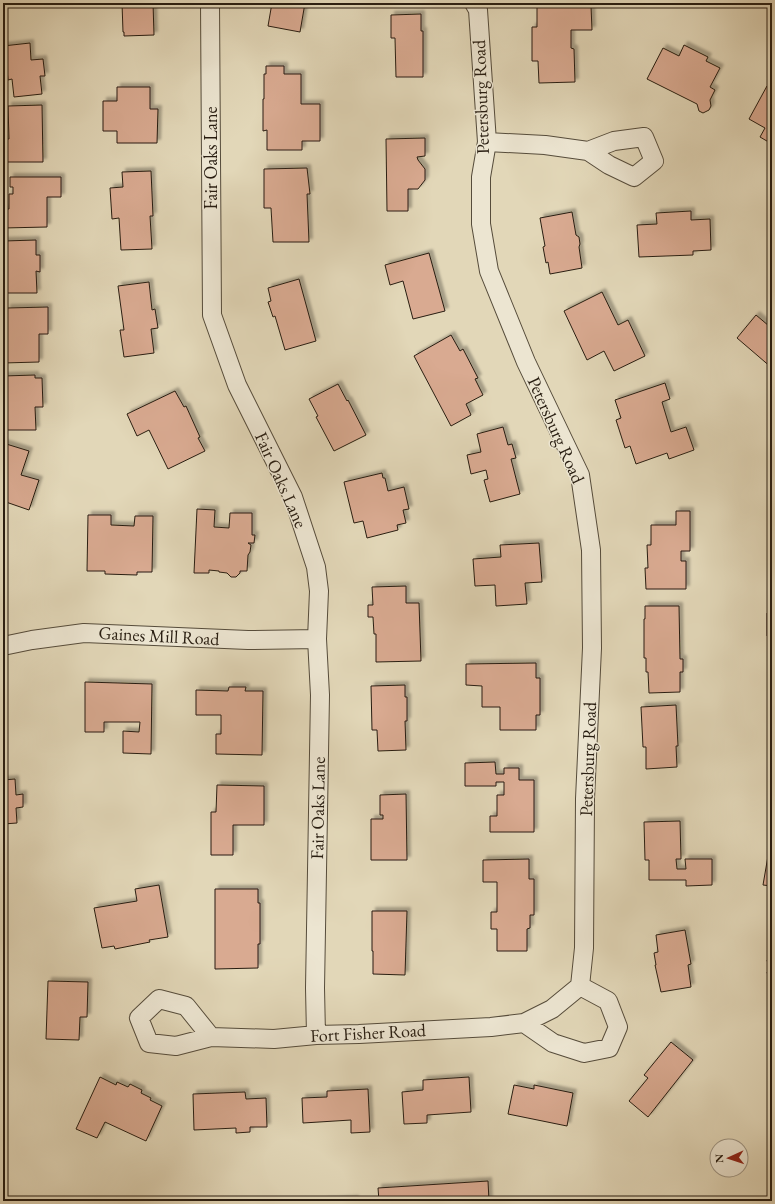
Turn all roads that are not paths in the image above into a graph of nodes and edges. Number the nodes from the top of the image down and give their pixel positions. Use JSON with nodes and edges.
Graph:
{"nodes":[{"id":1,"x":210,"y":3,"type":"edge"},
{"id":2,"x":474,"y":3,"type":"edge"},
{"id":3,"x":487,"y":142,"type":"junction"},
{"id":4,"x":588,"y":150,"type":"dead end"},
{"id":5,"x":317,"y":639,"type":"junction"},
{"id":6,"x":3,"y":646,"type":"edge"},
{"id":7,"x":580,"y":986,"type":"junction"},
{"id":8,"x":524,"y":1023,"type":"junction"},
{"id":9,"x":316,"y":1035,"type":"junction"},
{"id":10,"x":211,"y":1037,"type":"dead end"}],
"edges":[{"from":1,"to":5,"type":"street","name":"Fair Oaks Lane"},
{"from":2,"to":3,"type":"street","name":"Petersburg Road"},
{"from":3,"to":4,"type":"street"},
{"from":3,"to":7,"type":"street","name":"Petersburg Road"},
{"from":5,"to":6,"type":"street","name":"Gaines Mill Road"},
{"from":5,"to":9,"type":"street","name":"Fair Oaks Lane"},
{"from":7,"to":8,"type":"street","name":"Fort Fisher Road"},
{"from":7,"to":8,"type":"street"},
{"from":8,"to":9,"type":"street","name":"Fort Fisher Road"},
{"from":9,"to":10,"type":"street","name":"Fort Fisher Road"}]}
